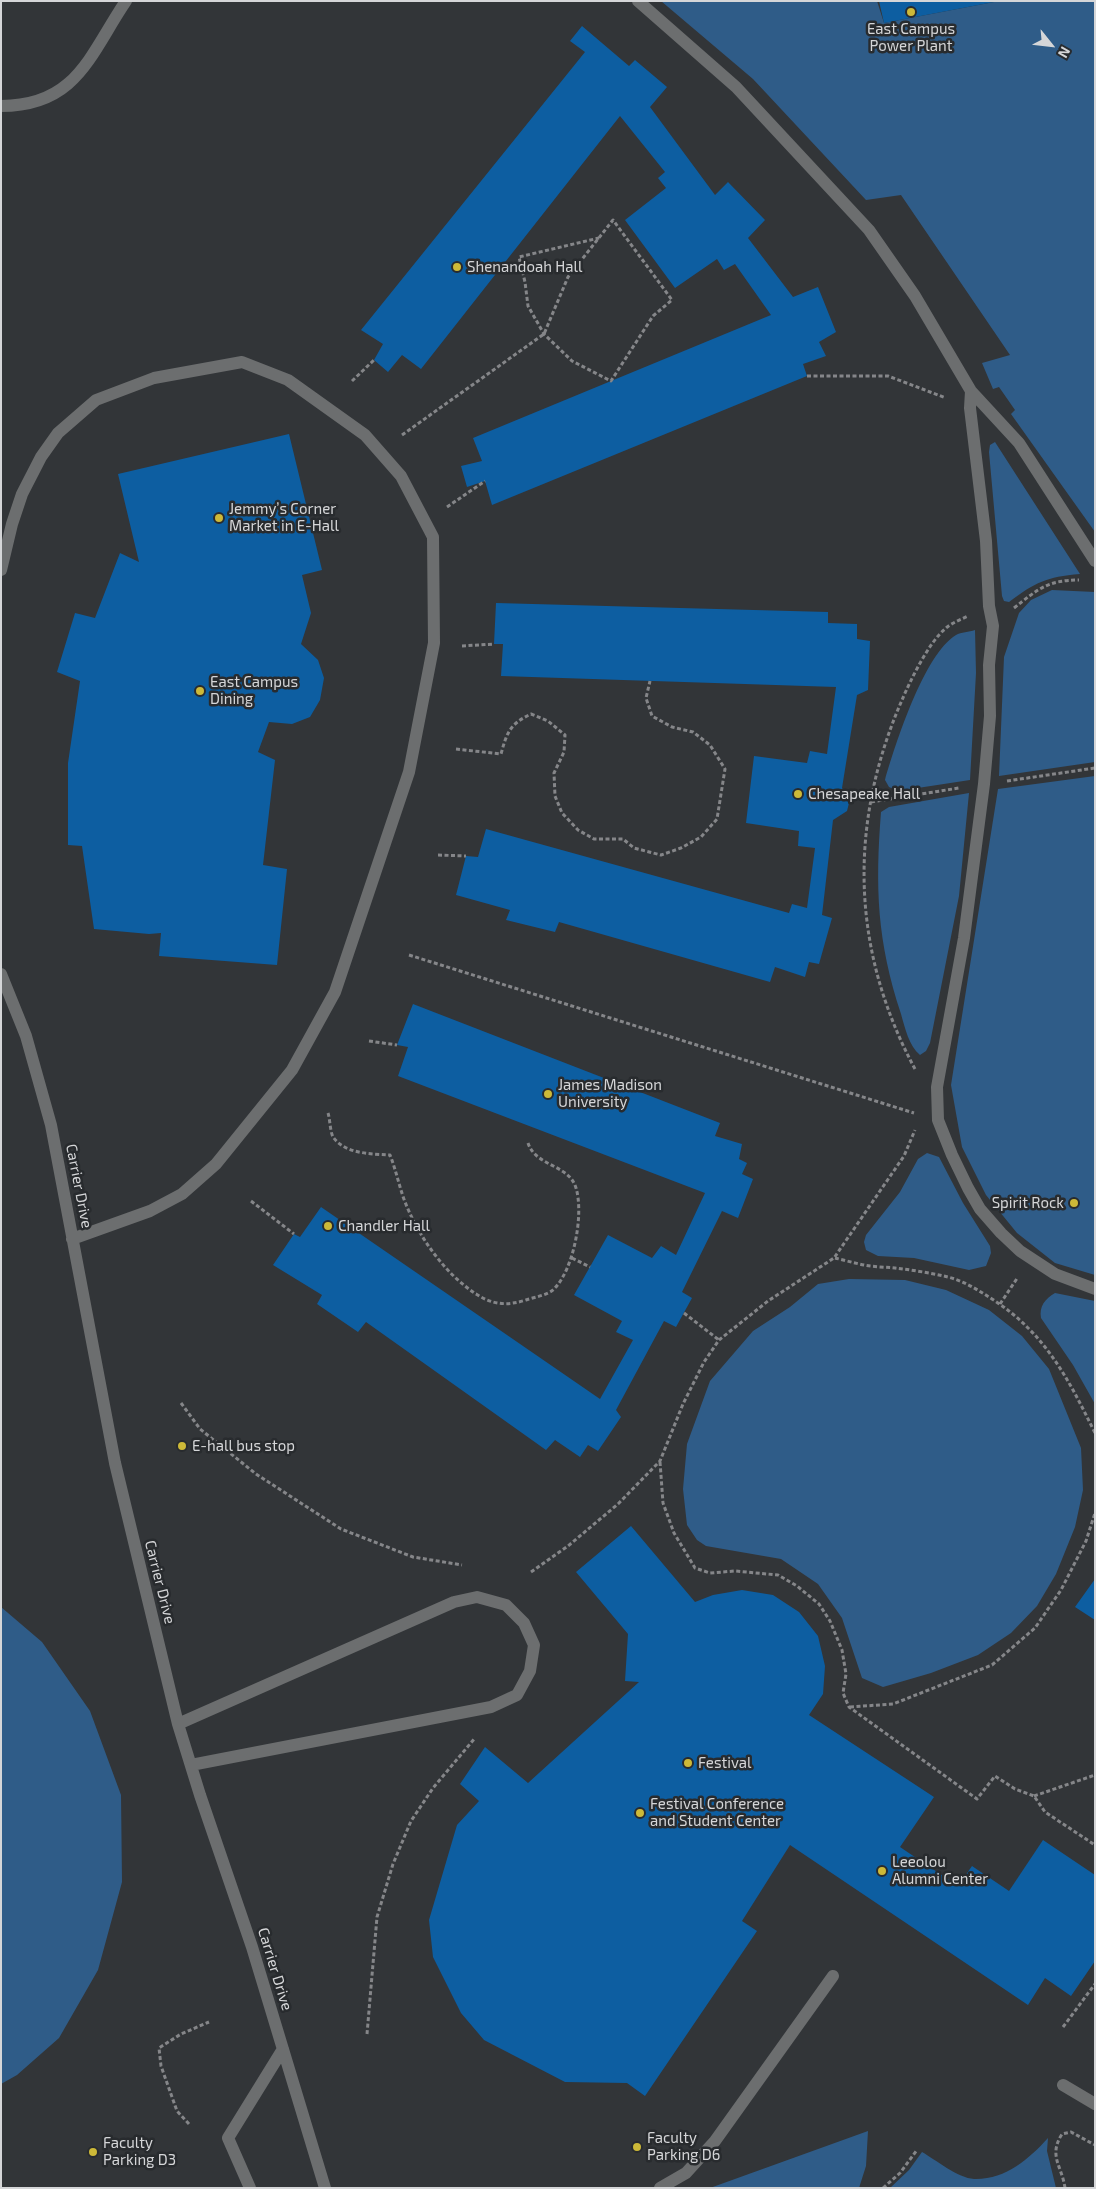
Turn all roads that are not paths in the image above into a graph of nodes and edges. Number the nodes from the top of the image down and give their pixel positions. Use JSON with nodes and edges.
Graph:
{"nodes":[{"id":1,"x":126,"y":1,"type":"edge"},
{"id":2,"x":638,"y":1,"type":"edge"},
{"id":3,"x":1,"y":106,"type":"edge"},
{"id":4,"x":971,"y":391,"type":"junction"},
{"id":5,"x":1095,"y":561,"type":"edge"},
{"id":6,"x":1,"y":570,"type":"edge"},
{"id":7,"x":1,"y":974,"type":"edge"},
{"id":8,"x":72,"y":1239,"type":"junction"},
{"id":9,"x":1095,"y":1289,"type":"edge"},
{"id":10,"x":178,"y":1724,"type":"junction"},
{"id":11,"x":191,"y":1764,"type":"junction"},
{"id":12,"x":833,"y":1976,"type":"dead end"},
{"id":13,"x":283,"y":2049,"type":"junction"},
{"id":14,"x":1063,"y":2085,"type":"dead end"},
{"id":15,"x":1095,"y":2104,"type":"edge"},
{"id":16,"x":250,"y":2188,"type":"edge"},
{"id":17,"x":325,"y":2188,"type":"edge"},
{"id":18,"x":660,"y":2188,"type":"edge"}],
"edges":[{"from":1,"to":3,"type":"street"},
{"from":2,"to":4,"type":"street"},
{"from":4,"to":5,"type":"street"},
{"from":4,"to":9,"type":"street"},
{"from":6,"to":8,"type":"street"},
{"from":7,"to":8,"type":"street","name":"Carrier Drive"},
{"from":8,"to":10,"type":"street","name":"Carrier Drive"},
{"from":10,"to":11,"type":"street","name":"Carrier Drive"},
{"from":10,"to":11,"type":"street"},
{"from":11,"to":13,"type":"street","name":"Carrier Drive"},
{"from":12,"to":18,"type":"street"},
{"from":13,"to":16,"type":"street"},
{"from":13,"to":17,"type":"street","name":"Carrier Drive"},
{"from":14,"to":15,"type":"street"}]}
